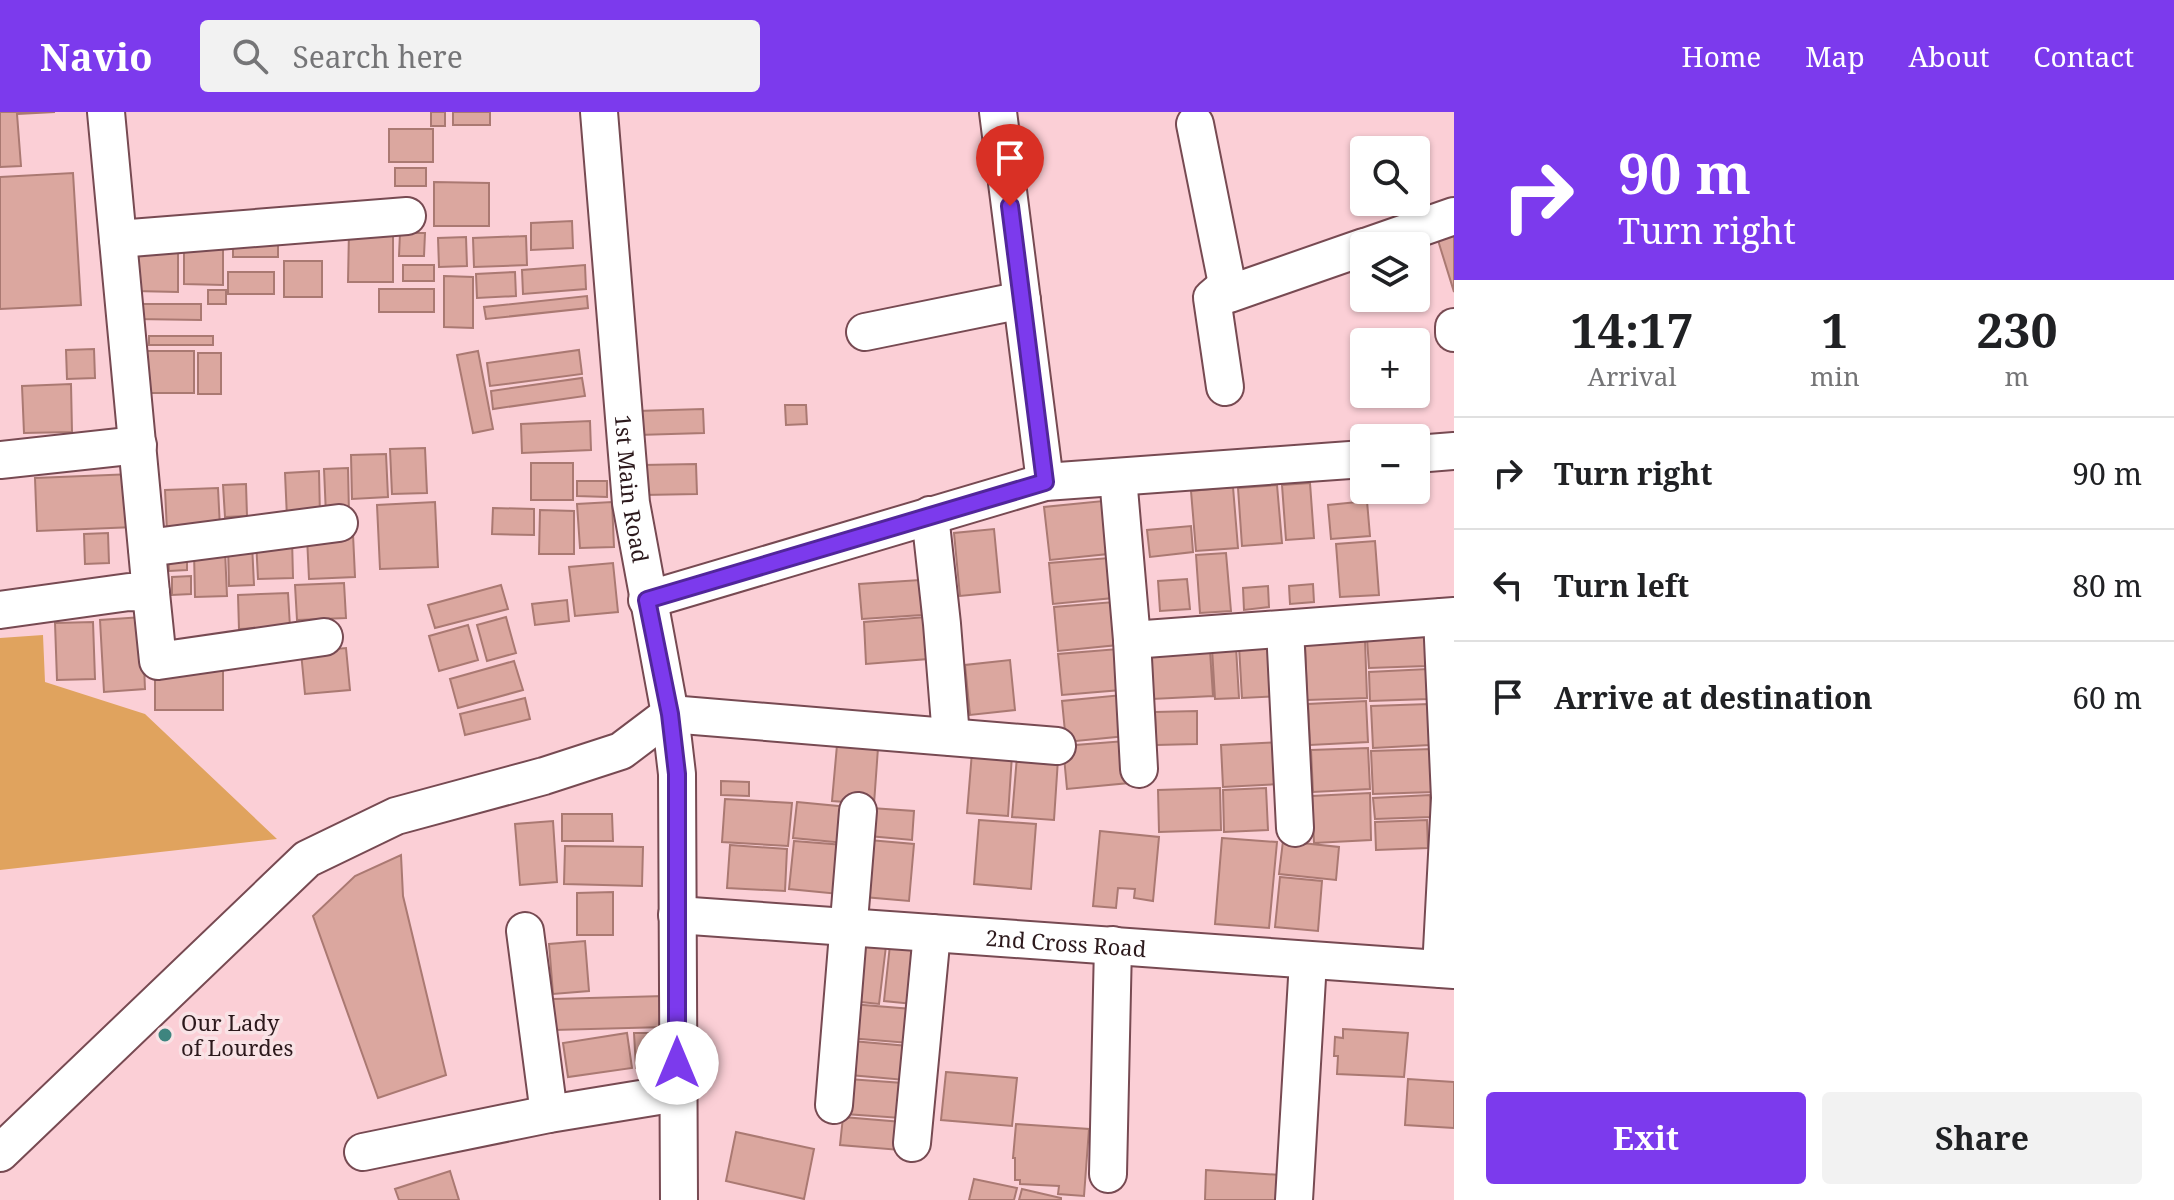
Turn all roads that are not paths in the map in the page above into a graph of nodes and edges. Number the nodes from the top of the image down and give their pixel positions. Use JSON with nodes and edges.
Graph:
{"nodes":[{"id":1,"x":106,"y":112,"type":"edge"},
{"id":2,"x":599,"y":112,"type":"edge"},
{"id":3,"x":998,"y":112,"type":"edge"},
{"id":4,"x":1195,"y":124,"type":"dead end"},
{"id":5,"x":407,"y":216,"type":"dead end"},
{"id":6,"x":1454,"y":216,"type":"edge"},
{"id":7,"x":1409,"y":232,"type":"edge"},
{"id":8,"x":118,"y":239,"type":"junction"},
{"id":9,"x":1350,"y":252,"type":"edge"},
{"id":10,"x":1219,"y":292,"type":"dead end"},
{"id":11,"x":1022,"y":300,"type":"junction"},
{"id":12,"x":1454,"y":327,"type":"edge"},
{"id":13,"x":865,"y":332,"type":"dead end"},
{"id":14,"x":1454,"y":333,"type":"edge"},
{"id":15,"x":1225,"y":387,"type":"dead end"},
{"id":16,"x":138,"y":445,"type":"junction"},
{"id":17,"x":1454,"y":451,"type":"edge"},
{"id":18,"x":1430,"y":453,"type":"edge"},
{"id":19,"x":0,"y":460,"type":"edge"},
{"id":20,"x":1350,"y":460,"type":"edge"},
{"id":21,"x":1118,"y":477,"type":"junction"},
{"id":22,"x":1045,"y":482,"type":"junction"},
{"id":23,"x":930,"y":515,"type":"junction"},
{"id":24,"x":339,"y":523,"type":"dead end"},
{"id":25,"x":147,"y":548,"type":"junction"},
{"id":26,"x":151,"y":593,"type":"junction"},
{"id":27,"x":647,"y":600,"type":"junction"},
{"id":28,"x":0,"y":610,"type":"edge"},
{"id":29,"x":1448,"y":616,"type":"edge"},
{"id":30,"x":1285,"y":629,"type":"junction"},
{"id":31,"x":324,"y":637,"type":"dead end"},
{"id":32,"x":1132,"y":640,"type":"junction"},
{"id":33,"x":670,"y":714,"type":"junction"},
{"id":34,"x":951,"y":737,"type":"junction"},
{"id":35,"x":1057,"y":746,"type":"dead end"},
{"id":36,"x":1139,"y":769,"type":"dead end"},
{"id":37,"x":858,"y":811,"type":"dead end"},
{"id":38,"x":1295,"y":828,"type":"dead end"},
{"id":39,"x":677,"y":915,"type":"junction"},
{"id":40,"x":849,"y":927,"type":"junction"},
{"id":41,"x":525,"y":931,"type":"dead end"},
{"id":42,"x":932,"y":933,"type":"junction"},
{"id":43,"x":1113,"y":945,"type":"junction"},
{"id":44,"x":1308,"y":961,"type":"junction"},
{"id":45,"x":1447,"y":969,"type":"edge"},
{"id":46,"x":677,"y":1093,"type":"junction"},
{"id":47,"x":834,"y":1105,"type":"dead end"},
{"id":48,"x":549,"y":1114,"type":"junction"},
{"id":49,"x":912,"y":1143,"type":"dead end"},
{"id":50,"x":363,"y":1152,"type":"dead end"},
{"id":51,"x":0,"y":1153,"type":"edge"},
{"id":52,"x":1108,"y":1174,"type":"dead end"},
{"id":53,"x":679,"y":1200,"type":"edge"},
{"id":54,"x":1294,"y":1200,"type":"edge"}],
"edges":[{"from":1,"to":8,"type":"street"},
{"from":2,"to":27,"type":"street","name":"1st Main Road"},
{"from":3,"to":11,"type":"street"},
{"from":4,"to":9,"type":"street"},
{"from":5,"to":8,"type":"street"},
{"from":6,"to":7,"type":"street"},
{"from":8,"to":16,"type":"street"},
{"from":10,"to":15,"type":"street"},
{"from":11,"to":13,"type":"street"},
{"from":11,"to":22,"type":"street"},
{"from":12,"to":14,"type":"street"},
{"from":16,"to":19,"type":"street"},
{"from":16,"to":25,"type":"street"},
{"from":17,"to":18,"type":"street"},
{"from":20,"to":21,"type":"street"},
{"from":21,"to":22,"type":"street"},
{"from":21,"to":32,"type":"street"},
{"from":22,"to":23,"type":"street"},
{"from":23,"to":27,"type":"street"},
{"from":23,"to":34,"type":"street"},
{"from":24,"to":25,"type":"street"},
{"from":25,"to":26,"type":"street"},
{"from":26,"to":28,"type":"street"},
{"from":26,"to":31,"type":"street"},
{"from":27,"to":33,"type":"street","name":"1st Main Road"},
{"from":29,"to":30,"type":"street"},
{"from":29,"to":45,"type":"street"},
{"from":30,"to":32,"type":"street"},
{"from":30,"to":38,"type":"street"},
{"from":32,"to":36,"type":"street"},
{"from":33,"to":34,"type":"street"},
{"from":33,"to":39,"type":"street","name":"1st Main Road"},
{"from":33,"to":51,"type":"street"},
{"from":34,"to":35,"type":"street"},
{"from":37,"to":40,"type":"street"},
{"from":39,"to":40,"type":"street","name":"2nd Cross Road"},
{"from":39,"to":46,"type":"street","name":"1st Main Road"},
{"from":40,"to":42,"type":"street","name":"2nd Cross Road"},
{"from":40,"to":47,"type":"street"},
{"from":41,"to":48,"type":"street"},
{"from":42,"to":43,"type":"street","name":"2nd Cross Road"},
{"from":42,"to":49,"type":"street"},
{"from":43,"to":44,"type":"street","name":"2nd Cross Road"},
{"from":43,"to":52,"type":"street"},
{"from":44,"to":45,"type":"street","name":"2nd Cross Road"},
{"from":44,"to":54,"type":"street"},
{"from":46,"to":48,"type":"street"},
{"from":46,"to":53,"type":"street","name":"1st Main Road"},
{"from":48,"to":50,"type":"street"}]}
